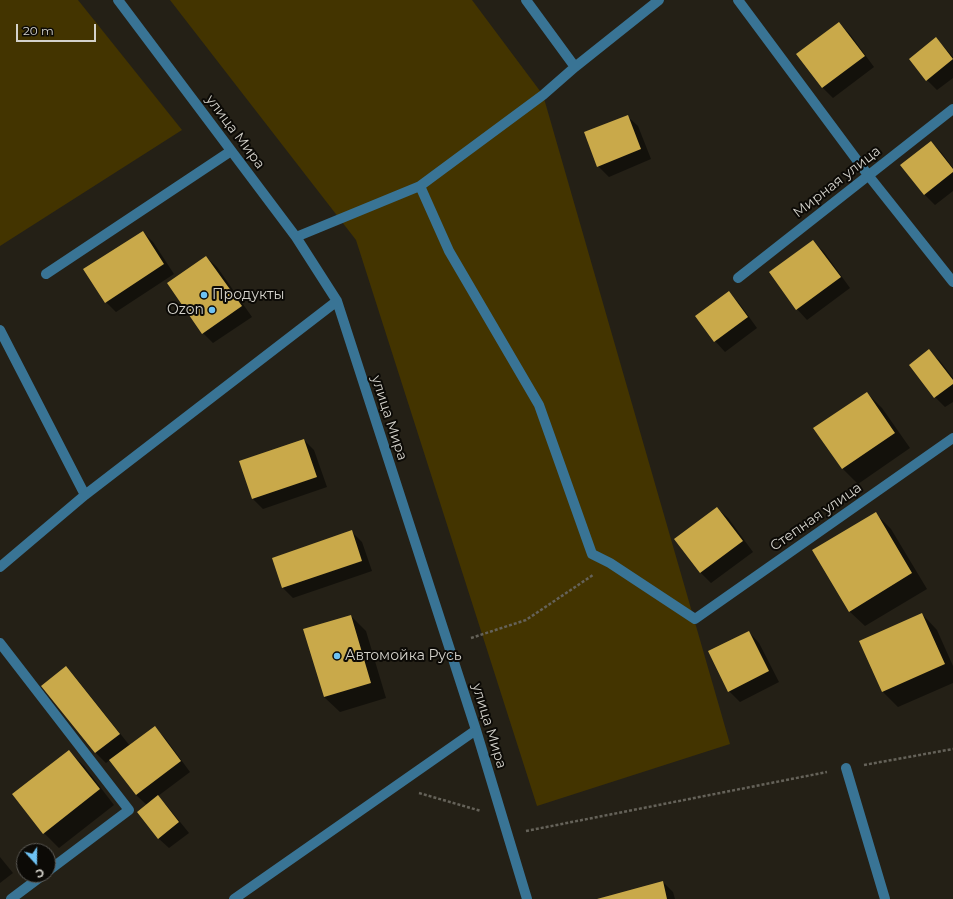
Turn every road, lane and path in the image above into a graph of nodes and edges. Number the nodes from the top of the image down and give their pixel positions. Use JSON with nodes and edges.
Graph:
{"nodes":[{"id":1,"x":118,"y":0,"type":"edge"},
{"id":2,"x":526,"y":0,"type":"edge"},
{"id":3,"x":659,"y":0,"type":"edge"},
{"id":4,"x":738,"y":0,"type":"edge"},
{"id":5,"x":575,"y":67,"type":"junction"},
{"id":6,"x":953,"y":109,"type":"edge"},
{"id":7,"x":231,"y":151,"type":"junction"},
{"id":8,"x":868,"y":175,"type":"junction"},
{"id":9,"x":420,"y":186,"type":"junction"},
{"id":10,"x":296,"y":237,"type":"junction"},
{"id":11,"x":46,"y":274,"type":"dead end"},
{"id":12,"x":738,"y":278,"type":"dead end"},
{"id":13,"x":953,"y":282,"type":"edge"},
{"id":14,"x":337,"y":301,"type":"junction"},
{"id":15,"x":0,"y":330,"type":"edge"},
{"id":16,"x":953,"y":438,"type":"edge"},
{"id":17,"x":85,"y":495,"type":"junction"},
{"id":18,"x":610,"y":563,"type":"junction"},
{"id":19,"x":0,"y":567,"type":"edge"},
{"id":20,"x":471,"y":638,"type":"dead end"},
{"id":21,"x":0,"y":643,"type":"edge"},
{"id":22,"x":476,"y":730,"type":"junction"},
{"id":23,"x":953,"y":749,"type":"edge"},
{"id":24,"x":846,"y":768,"type":"junction"},
{"id":25,"x":395,"y":786,"type":"junction"},
{"id":26,"x":503,"y":818,"type":"junction"},
{"id":27,"x":508,"y":834,"type":"junction"},
{"id":28,"x":56,"y":865,"type":"edge"},
{"id":29,"x":32,"y":883,"type":"edge"},
{"id":30,"x":11,"y":899,"type":"edge"},
{"id":31,"x":234,"y":899,"type":"edge"},
{"id":32,"x":527,"y":899,"type":"edge"},
{"id":33,"x":885,"y":899,"type":"edge"}],
"edges":[{"from":1,"to":7,"type":"street","name":"улица Мира"},
{"from":2,"to":5,"type":"street"},
{"from":3,"to":5,"type":"street"},
{"from":4,"to":8,"type":"street"},
{"from":5,"to":9,"type":"street"},
{"from":6,"to":8,"type":"street","name":"Мирная улица"},
{"from":7,"to":10,"type":"street","name":"улица Мира"},
{"from":7,"to":11,"type":"street"},
{"from":8,"to":12,"type":"street","name":"Мирная улица"},
{"from":8,"to":13,"type":"street"},
{"from":9,"to":10,"type":"street"},
{"from":9,"to":18,"type":"street"},
{"from":10,"to":14,"type":"street","name":"улица Мира"},
{"from":14,"to":17,"type":"street"},
{"from":14,"to":22,"type":"street","name":"улица Мира"},
{"from":15,"to":17,"type":"street"},
{"from":16,"to":18,"type":"street","name":"Степная улица"},
{"from":17,"to":19,"type":"street"},
{"from":18,"to":20,"type":"path"},
{"from":21,"to":28,"type":"street"},
{"from":22,"to":25,"type":"street"},
{"from":22,"to":26,"type":"street","name":"улица Мира"},
{"from":23,"to":24,"type":"path"},
{"from":24,"to":27,"type":"path"},
{"from":24,"to":33,"type":"street"},
{"from":25,"to":26,"type":"path"},
{"from":25,"to":31,"type":"street"},
{"from":26,"to":27,"type":"street","name":"улица Мира"},
{"from":27,"to":32,"type":"street","name":"улица Мира"},
{"from":29,"to":30,"type":"street"}]}
